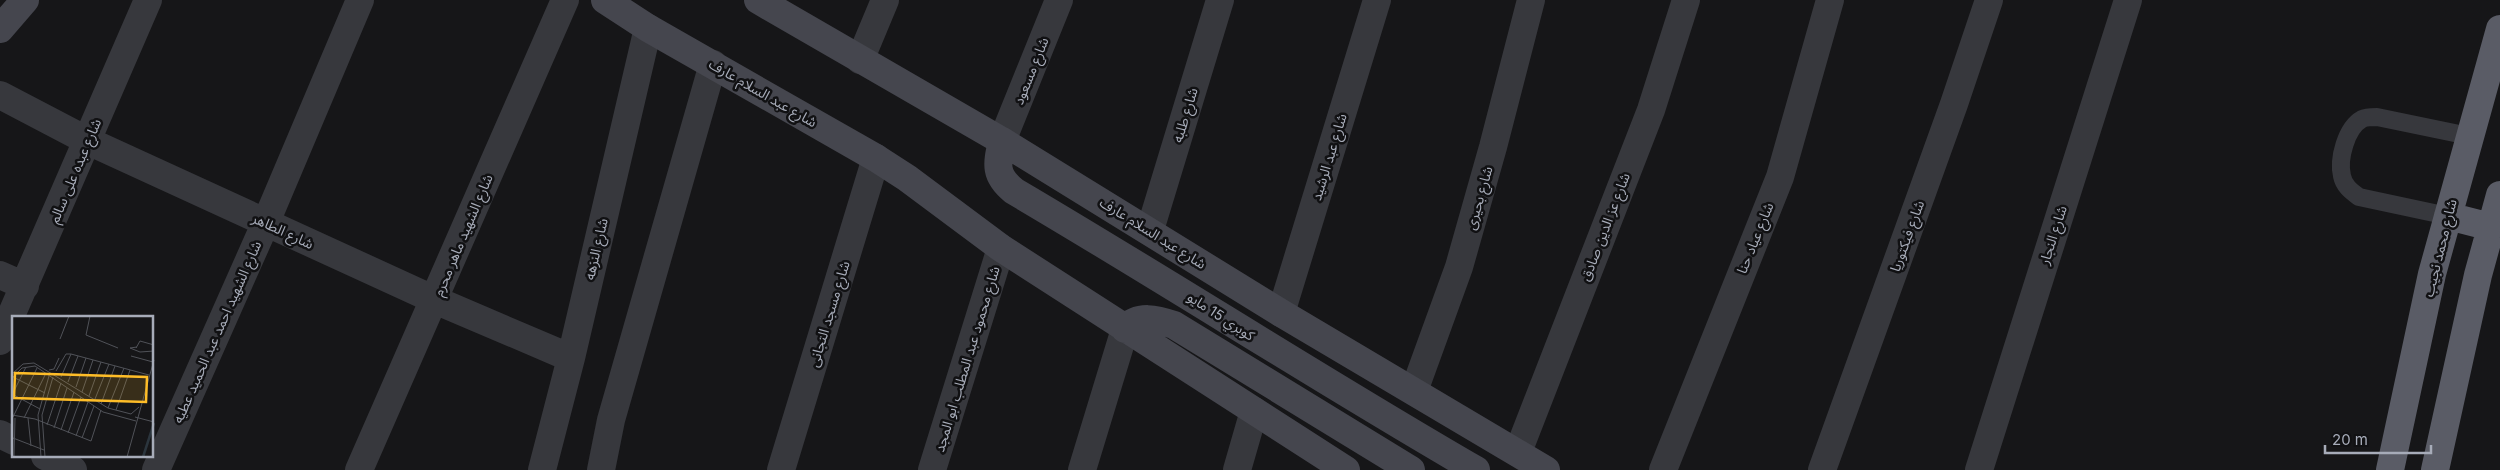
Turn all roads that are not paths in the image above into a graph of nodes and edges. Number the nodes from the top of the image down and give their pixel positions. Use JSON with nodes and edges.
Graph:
{"nodes":[{"id":1,"x":25,"y":0,"type":"edge"},
{"id":2,"x":148,"y":0,"type":"edge"},
{"id":3,"x":360,"y":0,"type":"edge"},
{"id":4,"x":565,"y":0,"type":"edge"},
{"id":5,"x":604,"y":0,"type":"edge"},
{"id":6,"x":885,"y":0,"type":"edge"},
{"id":7,"x":1059,"y":0,"type":"edge"},
{"id":8,"x":1220,"y":0,"type":"edge"},
{"id":9,"x":1377,"y":0,"type":"edge"},
{"id":10,"x":1531,"y":0,"type":"edge"},
{"id":11,"x":1686,"y":0,"type":"edge"},
{"id":12,"x":1830,"y":0,"type":"edge"},
{"id":13,"x":1989,"y":0,"type":"edge"},
{"id":14,"x":2128,"y":0,"type":"edge"},
{"id":15,"x":762,"y":1,"type":"edge"},
{"id":16,"x":648,"y":28,"type":"junction"},
{"id":17,"x":0,"y":29,"type":"edge"},
{"id":18,"x":2500,"y":29,"type":"edge"},
{"id":19,"x":860,"y":60,"type":"junction"},
{"id":20,"x":713,"y":64,"type":"junction"},
{"id":21,"x":0,"y":95,"type":"edge"},
{"id":22,"x":2469,"y":136,"type":"junction"},
{"id":23,"x":88,"y":141,"type":"junction"},
{"id":24,"x":1002,"y":141,"type":"junction"},
{"id":25,"x":876,"y":158,"type":"junction"},
{"id":26,"x":2500,"y":195,"type":"edge"},
{"id":27,"x":2448,"y":216,"type":"junction"},
{"id":28,"x":266,"y":222,"type":"junction"},
{"id":29,"x":2491,"y":227,"type":"junction"},
{"id":30,"x":1150,"y":230,"type":"junction"},
{"id":31,"x":1001,"y":248,"type":"junction"},
{"id":32,"x":0,"y":275,"type":"edge"},
{"id":33,"x":25,"y":286,"type":"junction"},
{"id":34,"x":435,"y":300,"type":"junction"},
{"id":35,"x":1281,"y":313,"type":"junction"},
{"id":36,"x":1125,"y":329,"type":"junction"},
{"id":37,"x":0,"y":341,"type":"edge"},
{"id":38,"x":571,"y":358,"type":"junction"},
{"id":39,"x":1414,"y":391,"type":"junction"},
{"id":40,"x":1254,"y":411,"type":"junction"},
{"id":41,"x":0,"y":434,"type":"edge"},
{"id":42,"x":12,"y":440,"type":"edge"},
{"id":43,"x":1518,"y":452,"type":"junction"},
{"id":44,"x":49,"y":458,"type":"edge"},
{"id":45,"x":73,"y":470,"type":"edge"},
{"id":46,"x":156,"y":470,"type":"edge"},
{"id":47,"x":359,"y":470,"type":"edge"},
{"id":48,"x":542,"y":470,"type":"edge"},
{"id":49,"x":601,"y":470,"type":"edge"},
{"id":50,"x":781,"y":470,"type":"edge"},
{"id":51,"x":932,"y":470,"type":"edge"},
{"id":52,"x":1082,"y":470,"type":"edge"},
{"id":53,"x":1237,"y":470,"type":"edge"},
{"id":54,"x":1346,"y":470,"type":"edge"},
{"id":55,"x":1411,"y":470,"type":"edge"},
{"id":56,"x":1476,"y":470,"type":"edge"},
{"id":57,"x":1546,"y":470,"type":"edge"},
{"id":58,"x":1662,"y":470,"type":"edge"},
{"id":59,"x":1822,"y":470,"type":"edge"},
{"id":60,"x":1979,"y":470,"type":"edge"},
{"id":61,"x":2390,"y":470,"type":"edge"},
{"id":62,"x":2435,"y":470,"type":"edge"}],
"edges":[{"from":1,"to":17,"type":"main road"},
{"from":2,"to":23,"type":"street","name":"شارع عبده على سالم"},
{"from":3,"to":28,"type":"street","name":"شارع الشهيد احمد عبد الحميد عطيه"},
{"from":4,"to":34,"type":"street","name":"شارع الشهيد ماهر محرم"},
{"from":5,"to":16,"type":"main road","name":"شارع عبد السلام عارف"},
{"from":6,"to":19,"type":"street"},
{"from":7,"to":24,"type":"street","name":"شارع مسعود"},
{"from":8,"to":30,"type":"street","name":"شارع طلبه"},
{"from":9,"to":35,"type":"street","name":"شارع عبد الرشيد"},
{"from":10,"to":39,"type":"street","name":"شارع بحيرى"},
{"from":11,"to":43,"type":"street","name":"شارع عز الدين صادق"},
{"from":12,"to":58,"type":"street","name":"شارع عياد حنا"},
{"from":13,"to":59,"type":"street","name":"شارع فيكتوريا"},
{"from":14,"to":60,"type":"street","name":"شارع النجار"},
{"from":15,"to":19,"type":"main road","name":"شارع عبد السلام عارف"},
{"from":16,"to":20,"type":"main road","name":"شارع عبد السلام عارف"},
{"from":16,"to":38,"type":"street","name":"شارع النزهه"},
{"from":18,"to":22,"type":"highway","name":"شارع محمد نجيب"},
{"from":19,"to":24,"type":"main road","name":"شارع عبد السلام عارف"},
{"from":20,"to":25,"type":"main road","name":"شارع عبد السلام عارف"},
{"from":20,"to":49,"type":"street"},
{"from":21,"to":23,"type":"street","name":"شارع الطاهر"},
{"from":22,"to":27,"type":"highway","name":"شارع محمد نجيب"},
{"from":22,"to":27,"type":"lane"},
{"from":23,"to":28,"type":"street","name":"شارع الطاهر"},
{"from":23,"to":33,"type":"street","name":"شارع عبده على سالم"},
{"from":24,"to":30,"type":"main road","name":"شارع عبد السلام عارف"},
{"from":24,"to":56,"type":"main road","name":"كوبري 15 مايو"},
{"from":25,"to":31,"type":"main road","name":"شارع عبد السلام عارف"},
{"from":25,"to":50,"type":"street","name":"شارع مسجد التجانى"},
{"from":26,"to":29,"type":"highway"},
{"from":27,"to":29,"type":"highway"},
{"from":27,"to":61,"type":"highway","name":"شارع محمد نجيب"},
{"from":28,"to":34,"type":"street","name":"شارع الطاهر"},
{"from":28,"to":46,"type":"street","name":"شارع الشهيد احمد عبد الحميد عطيه"},
{"from":29,"to":62,"type":"highway"},
{"from":30,"to":35,"type":"main road","name":"شارع عبد السلام عارف"},
{"from":31,"to":36,"type":"main road","name":"شارع عبد السلام عارف"},
{"from":31,"to":51,"type":"street","name":"شارع محمود عبد المطلب ابو المجد"},
{"from":32,"to":33,"type":"street"},
{"from":33,"to":37,"type":"street","name":"شارع عبده على سالم"},
{"from":34,"to":38,"type":"street","name":"شارع الطاهر"},
{"from":34,"to":47,"type":"street","name":"شارع الشهيد ماهر محرم"},
{"from":35,"to":39,"type":"main road","name":"شارع عبد السلام عارف"},
{"from":36,"to":40,"type":"main road","name":"شارع عبد السلام عارف"},
{"from":36,"to":52,"type":"street"},
{"from":36,"to":55,"type":"main road"},
{"from":38,"to":48,"type":"street","name":"شارع النزهه"},
{"from":39,"to":43,"type":"main road","name":"شارع عبد السلام عارف"},
{"from":40,"to":53,"type":"street"},
{"from":40,"to":54,"type":"main road","name":"شارع عبد السلام عارف"},
{"from":41,"to":42,"type":"street"},
{"from":43,"to":57,"type":"main road","name":"شارع عبد السلام عارف"},
{"from":44,"to":45,"type":"street"}]}
